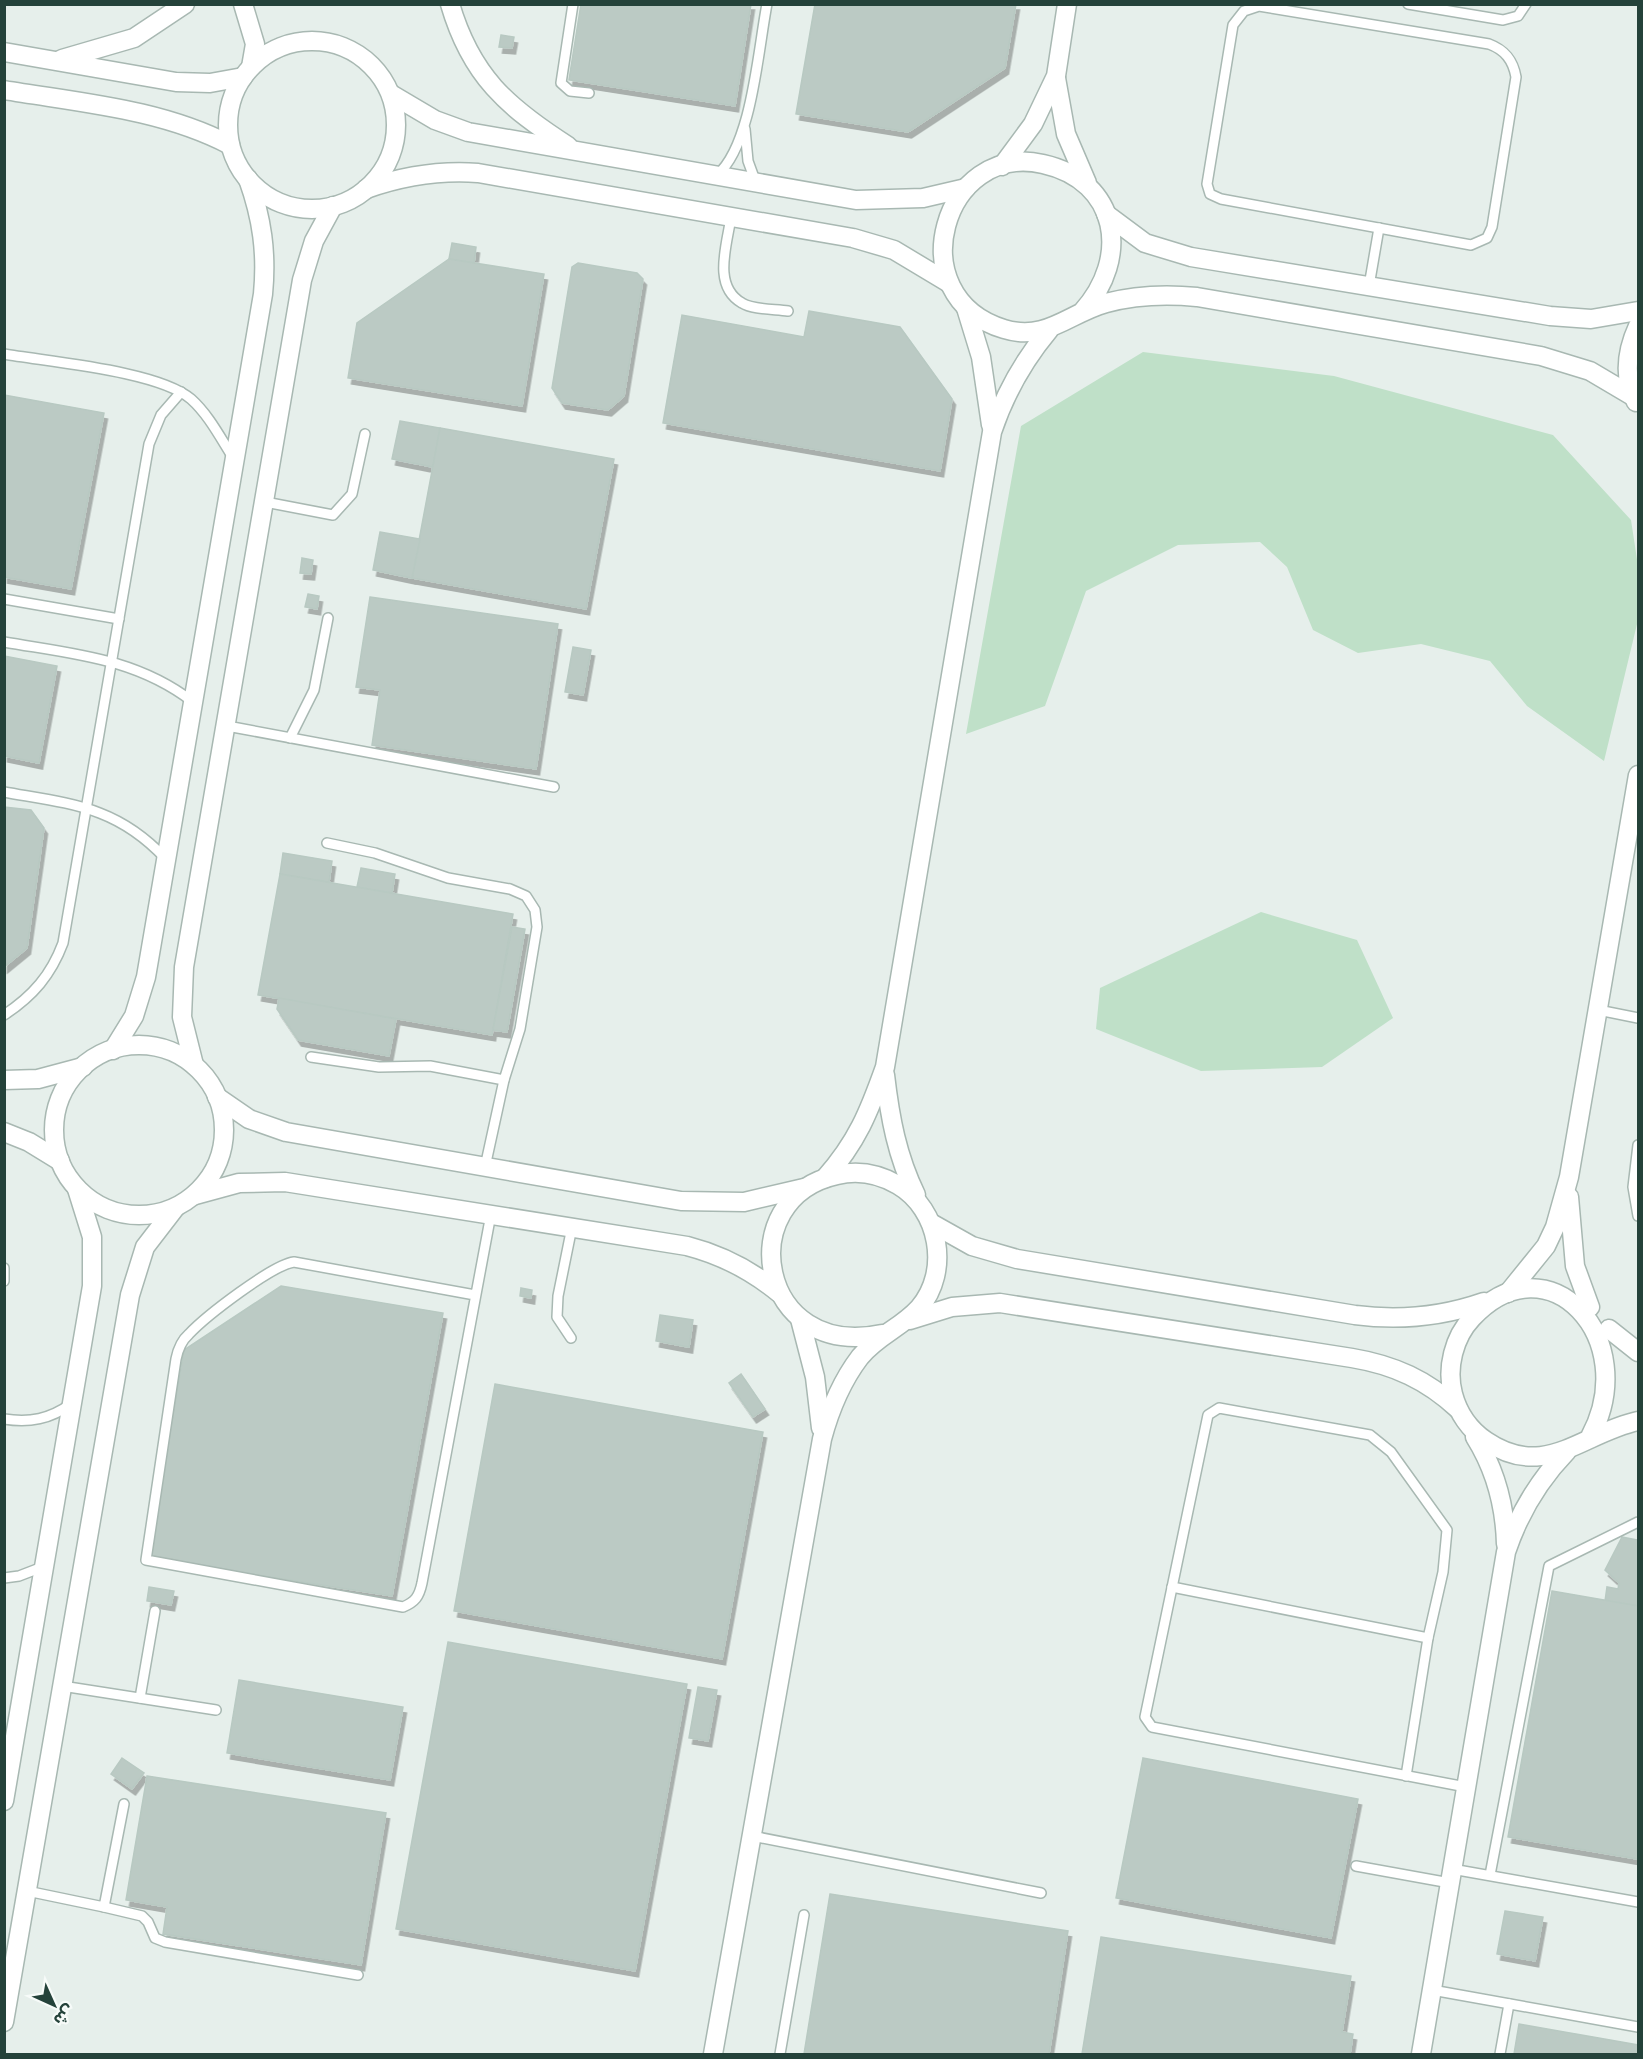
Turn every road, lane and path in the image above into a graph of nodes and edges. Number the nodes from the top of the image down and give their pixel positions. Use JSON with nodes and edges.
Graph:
{"nodes":[{"id":1,"x":185,"y":4,"type":"edge"},
{"id":2,"x":243,"y":4,"type":"edge"},
{"id":3,"x":450,"y":4,"type":"edge"},
{"id":4,"x":573,"y":4,"type":"edge"},
{"id":5,"x":766,"y":4,"type":"edge"},
{"id":6,"x":1067,"y":4,"type":"edge"},
{"id":7,"x":1408,"y":4,"type":"edge"},
{"id":8,"x":1527,"y":4,"type":"edge"},
{"id":9,"x":4,"y":52,"type":"edge"},
{"id":10,"x":57,"y":61,"type":"junction"},
{"id":11,"x":247,"y":72,"type":"junction"},
{"id":12,"x":1056,"y":76,"type":"junction"},
{"id":13,"x":4,"y":90,"type":"edge"},
{"id":14,"x":589,"y":93,"type":"dead end"},
{"id":15,"x":391,"y":94,"type":"junction"},
{"id":16,"x":745,"y":127,"type":"junction"},
{"id":17,"x":230,"y":145,"type":"junction"},
{"id":18,"x":577,"y":152,"type":"junction"},
{"id":19,"x":1002,"y":166,"type":"junction"},
{"id":20,"x":716,"y":176,"type":"junction"},
{"id":21,"x":248,"y":179,"type":"junction"},
{"id":22,"x":756,"y":183,"type":"junction"},
{"id":23,"x":966,"y":188,"type":"junction"},
{"id":24,"x":1089,"y":188,"type":"junction"},
{"id":25,"x":366,"y":189,"type":"junction"},
{"id":26,"x":333,"y":206,"type":"junction"},
{"id":27,"x":1106,"y":214,"type":"junction"},
{"id":28,"x":731,"y":218,"type":"junction"},
{"id":29,"x":1379,"y":228,"type":"junction"},
{"id":30,"x":949,"y":283,"type":"junction"},
{"id":31,"x":1369,"y":286,"type":"junction"},
{"id":32,"x":966,"y":308,"type":"junction"},
{"id":33,"x":788,"y":310,"type":"dead end"},
{"id":34,"x":1638,"y":311,"type":"edge"},
{"id":35,"x":1082,"y":312,"type":"junction"},
{"id":36,"x":1638,"y":326,"type":"edge"},
{"id":37,"x":1048,"y":330,"type":"junction"},
{"id":38,"x":4,"y":354,"type":"edge"},
{"id":39,"x":181,"y":392,"type":"junction"},
{"id":40,"x":1636,"y":401,"type":"edge"},
{"id":41,"x":992,"y":432,"type":"junction"},
{"id":42,"x":365,"y":434,"type":"dead end"},
{"id":43,"x":235,"y":460,"type":"junction"},
{"id":44,"x":265,"y":502,"type":"junction"},
{"id":45,"x":4,"y":599,"type":"edge"},
{"id":46,"x":328,"y":618,"type":"dead end"},
{"id":47,"x":119,"y":619,"type":"junction"},
{"id":48,"x":4,"y":642,"type":"edge"},
{"id":49,"x":112,"y":661,"type":"junction"},
{"id":50,"x":193,"y":702,"type":"junction"},
{"id":51,"x":227,"y":726,"type":"junction"},
{"id":52,"x":290,"y":738,"type":"junction"},
{"id":53,"x":1638,"y":775,"type":"edge"},
{"id":54,"x":554,"y":787,"type":"dead end"},
{"id":55,"x":4,"y":792,"type":"edge"},
{"id":56,"x":87,"y":807,"type":"junction"},
{"id":57,"x":327,"y":843,"type":"dead end"},
{"id":58,"x":165,"y":858,"type":"junction"},
{"id":59,"x":1598,"y":1010,"type":"junction"},
{"id":60,"x":4,"y":1015,"type":"edge"},
{"id":61,"x":1638,"y":1018,"type":"edge"},
{"id":62,"x":112,"y":1050,"type":"junction"},
{"id":63,"x":311,"y":1057,"type":"dead end"},
{"id":64,"x":194,"y":1065,"type":"junction"},
{"id":65,"x":83,"y":1067,"type":"junction"},
{"id":66,"x":885,"y":1067,"type":"junction"},
{"id":67,"x":4,"y":1080,"type":"edge"},
{"id":68,"x":504,"y":1080,"type":"junction"},
{"id":69,"x":218,"y":1097,"type":"junction"},
{"id":70,"x":4,"y":1132,"type":"edge"},
{"id":71,"x":1638,"y":1145,"type":"edge"},
{"id":72,"x":60,"y":1161,"type":"junction"},
{"id":73,"x":485,"y":1167,"type":"junction"},
{"id":74,"x":1569,"y":1177,"type":"junction"},
{"id":75,"x":825,"y":1178,"type":"junction"},
{"id":76,"x":806,"y":1188,"type":"junction"},
{"id":77,"x":78,"y":1190,"type":"junction"},
{"id":78,"x":195,"y":1195,"type":"junction"},
{"id":79,"x":918,"y":1202,"type":"junction"},
{"id":80,"x":175,"y":1208,"type":"junction"},
{"id":81,"x":491,"y":1214,"type":"junction"},
{"id":82,"x":1638,"y":1216,"type":"edge"},
{"id":83,"x":931,"y":1223,"type":"junction"},
{"id":84,"x":572,"y":1227,"type":"junction"},
{"id":85,"x":4,"y":1268,"type":"edge"},
{"id":86,"x":4,"y":1281,"type":"edge"},
{"id":87,"x":779,"y":1293,"type":"junction"},
{"id":88,"x":475,"y":1295,"type":"junction"},
{"id":89,"x":1501,"y":1296,"type":"junction"},
{"id":90,"x":1590,"y":1308,"type":"junction"},
{"id":91,"x":800,"y":1319,"type":"junction"},
{"id":92,"x":905,"y":1321,"type":"junction"},
{"id":93,"x":1607,"y":1328,"type":"junction"},
{"id":94,"x":882,"y":1334,"type":"junction"},
{"id":95,"x":571,"y":1338,"type":"dead end"},
{"id":96,"x":1638,"y":1352,"type":"edge"},
{"id":97,"x":73,"y":1402,"type":"junction"},
{"id":98,"x":1463,"y":1417,"type":"junction"},
{"id":99,"x":4,"y":1419,"type":"edge"},
{"id":100,"x":1638,"y":1421,"type":"edge"},
{"id":101,"x":1590,"y":1437,"type":"junction"},
{"id":102,"x":822,"y":1439,"type":"junction"},
{"id":103,"x":1567,"y":1451,"type":"junction"},
{"id":104,"x":1638,"y":1522,"type":"edge"},
{"id":105,"x":1506,"y":1552,"type":"junction"},
{"id":106,"x":45,"y":1566,"type":"junction"},
{"id":107,"x":4,"y":1578,"type":"edge"},
{"id":108,"x":1172,"y":1587,"type":"junction"},
{"id":109,"x":155,"y":1611,"type":"dead end"},
{"id":110,"x":1428,"y":1638,"type":"junction"},
{"id":111,"x":62,"y":1686,"type":"junction"},
{"id":112,"x":140,"y":1698,"type":"junction"},
{"id":113,"x":216,"y":1710,"type":"dead end"},
{"id":114,"x":9,"y":1759,"type":"edge"},
{"id":115,"x":1406,"y":1776,"type":"junction"},
{"id":116,"x":1466,"y":1787,"type":"junction"},
{"id":117,"x":4,"y":1801,"type":"edge"},
{"id":118,"x":123,"y":1804,"type":"dead end"},
{"id":119,"x":752,"y":1836,"type":"junction"},
{"id":120,"x":1356,"y":1866,"type":"dead end"},
{"id":121,"x":1490,"y":1875,"type":"junction"},
{"id":122,"x":1451,"y":1876,"type":"junction"},
{"id":123,"x":27,"y":1890,"type":"junction"},
{"id":124,"x":1041,"y":1893,"type":"dead end"},
{"id":125,"x":1638,"y":1902,"type":"edge"},
{"id":126,"x":104,"y":1907,"type":"junction"},
{"id":127,"x":804,"y":1915,"type":"dead end"},
{"id":128,"x":358,"y":1975,"type":"dead end"},
{"id":129,"x":1432,"y":1990,"type":"junction"},
{"id":130,"x":1509,"y":2004,"type":"junction"},
{"id":131,"x":4,"y":2022,"type":"edge"},
{"id":132,"x":1638,"y":2027,"type":"edge"},
{"id":133,"x":713,"y":2055,"type":"edge"},
{"id":134,"x":780,"y":2055,"type":"edge"},
{"id":135,"x":1421,"y":2055,"type":"edge"},
{"id":136,"x":1500,"y":2055,"type":"edge"}],
"edges":[{"from":1,"to":10,"type":"street"},
{"from":2,"to":11,"type":"street"},
{"from":3,"to":18,"type":"street"},
{"from":4,"to":14,"type":"lane"},
{"from":5,"to":16,"type":"lane"},
{"from":6,"to":12,"type":"street"},
{"from":7,"to":8,"type":"lane"},
{"from":9,"to":10,"type":"street"},
{"from":10,"to":11,"type":"street"},
{"from":11,"to":15,"type":"street"},
{"from":11,"to":17,"type":"street"},
{"from":12,"to":19,"type":"street"},
{"from":12,"to":24,"type":"street"},
{"from":13,"to":17,"type":"street"},
{"from":15,"to":18,"type":"street"},
{"from":15,"to":25,"type":"street"},
{"from":16,"to":20,"type":"lane"},
{"from":16,"to":22,"type":"lane"},
{"from":17,"to":21,"type":"street"},
{"from":18,"to":20,"type":"street"},
{"from":19,"to":23,"type":"street"},
{"from":19,"to":24,"type":"street"},
{"from":20,"to":22,"type":"street"},
{"from":21,"to":26,"type":"street"},
{"from":21,"to":43,"type":"street"},
{"from":22,"to":23,"type":"street"},
{"from":23,"to":30,"type":"street"},
{"from":24,"to":27,"type":"street"},
{"from":25,"to":26,"type":"street"},
{"from":25,"to":28,"type":"street"},
{"from":26,"to":44,"type":"street"},
{"from":27,"to":31,"type":"street"},
{"from":27,"to":35,"type":"street"},
{"from":28,"to":30,"type":"street"},
{"from":28,"to":33,"type":"lane"},
{"from":29,"to":29,"type":"lane"},
{"from":29,"to":31,"type":"lane"},
{"from":30,"to":32,"type":"street"},
{"from":31,"to":34,"type":"street"},
{"from":32,"to":37,"type":"street"},
{"from":32,"to":41,"type":"street"},
{"from":35,"to":37,"type":"street"},
{"from":35,"to":40,"type":"street"},
{"from":36,"to":40,"type":"street"},
{"from":37,"to":41,"type":"street"},
{"from":38,"to":39,"type":"lane"},
{"from":39,"to":43,"type":"lane"},
{"from":39,"to":47,"type":"lane"},
{"from":41,"to":66,"type":"street"},
{"from":42,"to":44,"type":"lane"},
{"from":43,"to":50,"type":"street"},
{"from":44,"to":51,"type":"street"},
{"from":45,"to":47,"type":"lane"},
{"from":46,"to":52,"type":"lane"},
{"from":47,"to":49,"type":"lane"},
{"from":48,"to":49,"type":"lane"},
{"from":49,"to":50,"type":"lane"},
{"from":49,"to":56,"type":"lane"},
{"from":50,"to":58,"type":"street"},
{"from":51,"to":52,"type":"lane"},
{"from":51,"to":64,"type":"street"},
{"from":52,"to":54,"type":"lane"},
{"from":53,"to":59,"type":"street"},
{"from":55,"to":56,"type":"lane"},
{"from":56,"to":58,"type":"lane"},
{"from":56,"to":60,"type":"lane"},
{"from":57,"to":68,"type":"lane"},
{"from":58,"to":62,"type":"street"},
{"from":59,"to":61,"type":"lane"},
{"from":59,"to":74,"type":"street"},
{"from":62,"to":64,"type":"street"},
{"from":62,"to":65,"type":"street"},
{"from":63,"to":68,"type":"lane"},
{"from":64,"to":69,"type":"street"},
{"from":65,"to":67,"type":"street"},
{"from":65,"to":72,"type":"street"},
{"from":66,"to":75,"type":"street"},
{"from":66,"to":79,"type":"street"},
{"from":68,"to":73,"type":"lane"},
{"from":69,"to":73,"type":"street"},
{"from":69,"to":78,"type":"street"},
{"from":70,"to":72,"type":"street"},
{"from":71,"to":82,"type":"lane"},
{"from":72,"to":77,"type":"street"},
{"from":73,"to":76,"type":"street"},
{"from":74,"to":89,"type":"street"},
{"from":74,"to":90,"type":"street"},
{"from":75,"to":76,"type":"street"},
{"from":75,"to":79,"type":"street"},
{"from":76,"to":87,"type":"street"},
{"from":77,"to":80,"type":"street"},
{"from":77,"to":97,"type":"street"},
{"from":78,"to":80,"type":"street"},
{"from":78,"to":81,"type":"street"},
{"from":79,"to":83,"type":"street"},
{"from":80,"to":111,"type":"street"},
{"from":81,"to":84,"type":"street"},
{"from":81,"to":88,"type":"lane"},
{"from":83,"to":89,"type":"street"},
{"from":83,"to":92,"type":"street"},
{"from":84,"to":87,"type":"street"},
{"from":84,"to":95,"type":"lane"},
{"from":85,"to":86,"type":"lane"},
{"from":87,"to":91,"type":"street"},
{"from":88,"to":88,"type":"lane"},
{"from":89,"to":90,"type":"street"},
{"from":89,"to":98,"type":"street"},
{"from":90,"to":93,"type":"street"},
{"from":91,"to":94,"type":"street"},
{"from":91,"to":102,"type":"street"},
{"from":92,"to":94,"type":"street"},
{"from":92,"to":98,"type":"street"},
{"from":93,"to":96,"type":"street"},
{"from":93,"to":101,"type":"street"},
{"from":94,"to":102,"type":"street"},
{"from":97,"to":99,"type":"lane"},
{"from":97,"to":106,"type":"street"},
{"from":98,"to":103,"type":"street"},
{"from":98,"to":105,"type":"street"},
{"from":100,"to":101,"type":"street"},
{"from":101,"to":103,"type":"street"},
{"from":102,"to":119,"type":"street"},
{"from":103,"to":105,"type":"street"},
{"from":104,"to":121,"type":"lane"},
{"from":105,"to":116,"type":"street"},
{"from":106,"to":107,"type":"lane"},
{"from":106,"to":114,"type":"street"},
{"from":108,"to":110,"type":"lane"},
{"from":108,"to":110,"type":"lane"},
{"from":108,"to":115,"type":"lane"},
{"from":109,"to":112,"type":"lane"},
{"from":110,"to":115,"type":"lane"},
{"from":111,"to":112,"type":"lane"},
{"from":111,"to":123,"type":"street"},
{"from":112,"to":113,"type":"lane"},
{"from":114,"to":117,"type":"street"},
{"from":115,"to":116,"type":"lane"},
{"from":116,"to":122,"type":"street"},
{"from":118,"to":126,"type":"lane"},
{"from":119,"to":124,"type":"lane"},
{"from":119,"to":133,"type":"street"},
{"from":120,"to":122,"type":"lane"},
{"from":121,"to":122,"type":"lane"},
{"from":121,"to":125,"type":"lane"},
{"from":122,"to":129,"type":"street"},
{"from":123,"to":126,"type":"lane"},
{"from":123,"to":131,"type":"street"},
{"from":126,"to":128,"type":"lane"},
{"from":127,"to":134,"type":"lane"},
{"from":129,"to":130,"type":"lane"},
{"from":129,"to":135,"type":"street"},
{"from":130,"to":132,"type":"lane"},
{"from":130,"to":136,"type":"lane"}]}
